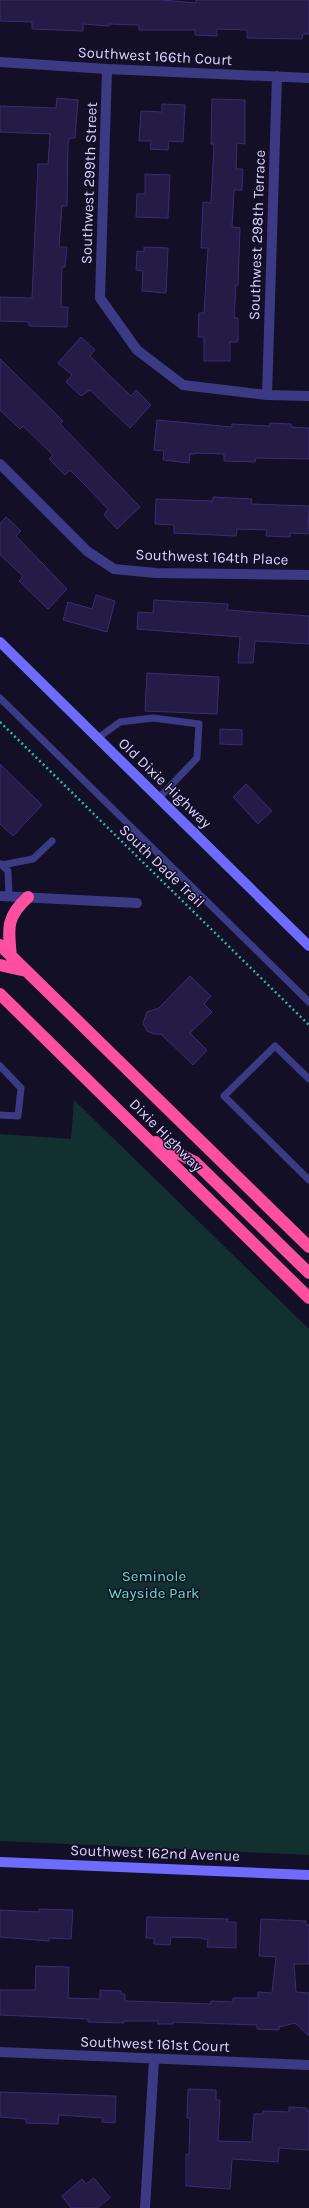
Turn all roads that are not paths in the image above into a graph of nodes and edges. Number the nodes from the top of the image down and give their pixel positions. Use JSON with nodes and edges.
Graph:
{"nodes":[{"id":1,"x":0,"y":62,"type":"edge"},
{"id":2,"x":107,"y":69,"type":"junction"},
{"id":3,"x":277,"y":76,"type":"junction"},
{"id":4,"x":309,"y":78,"type":"edge"},
{"id":5,"x":267,"y":394,"type":"junction"},
{"id":6,"x":309,"y":396,"type":"edge"},
{"id":7,"x":0,"y":464,"type":"edge"},
{"id":8,"x":309,"y":575,"type":"edge"},
{"id":9,"x":0,"y":642,"type":"edge"},
{"id":10,"x":0,"y":698,"type":"edge"},
{"id":11,"x":98,"y":738,"type":"junction"},
{"id":12,"x":159,"y":798,"type":"junction"},
{"id":13,"x":52,"y":841,"type":"dead end"},
{"id":14,"x":1,"y":864,"type":"edge"},
{"id":15,"x":4,"y":896,"type":"edge"},
{"id":16,"x":28,"y":897,"type":"junction"},
{"id":17,"x":137,"y":903,"type":"dead end"},
{"id":18,"x":0,"y":945,"type":"edge"},
{"id":19,"x":309,"y":946,"type":"edge"},
{"id":20,"x":11,"y":956,"type":"junction"},
{"id":21,"x":0,"y":965,"type":"edge"},
{"id":22,"x":26,"y":971,"type":"junction"},
{"id":23,"x":0,"y":994,"type":"edge"},
{"id":24,"x":309,"y":1002,"type":"edge"},
{"id":25,"x":0,"y":1066,"type":"edge"},
{"id":26,"x":309,"y":1079,"type":"edge"},
{"id":27,"x":0,"y":1115,"type":"edge"},
{"id":28,"x":144,"y":1136,"type":"junction"},
{"id":29,"x":309,"y":1180,"type":"edge"},
{"id":30,"x":309,"y":1247,"type":"edge"},
{"id":31,"x":309,"y":1273,"type":"edge"},
{"id":32,"x":309,"y":1298,"type":"edge"},
{"id":33,"x":0,"y":1862,"type":"edge"},
{"id":34,"x":309,"y":1875,"type":"edge"},
{"id":35,"x":0,"y":2052,"type":"edge"},
{"id":36,"x":154,"y":2060,"type":"junction"},
{"id":37,"x":309,"y":2065,"type":"edge"},
{"id":38,"x":145,"y":2208,"type":"edge"}],
"edges":[{"from":1,"to":2,"type":"street","name":"Southwest 166th Court"},
{"from":2,"to":3,"type":"street","name":"Southwest 166th Court"},
{"from":2,"to":5,"type":"street","name":"Southwest 299th Street"},
{"from":3,"to":4,"type":"street","name":"Southwest 166th Court"},
{"from":3,"to":5,"type":"street","name":"Southwest 298th Terrace"},
{"from":5,"to":6,"type":"street"},
{"from":7,"to":8,"type":"street","name":"Southwest 164th Place"},
{"from":9,"to":11,"type":"street","name":"Old Dixie Highway"},
{"from":10,"to":24,"type":"lane"},
{"from":11,"to":12,"type":"street","name":"Old Dixie Highway"},
{"from":11,"to":12,"type":"lane"},
{"from":12,"to":19,"type":"street","name":"Old Dixie Highway"},
{"from":13,"to":14,"type":"lane"},
{"from":14,"to":15,"type":"lane"},
{"from":15,"to":16,"type":"street"},
{"from":16,"to":17,"type":"street"},
{"from":16,"to":20,"type":"highway"},
{"from":18,"to":20,"type":"highway"},
{"from":20,"to":22,"type":"highway"},
{"from":21,"to":22,"type":"highway"},
{"from":22,"to":30,"type":"highway","name":"Dixie Highway"},
{"from":23,"to":28,"type":"highway","name":"Dixie Highway"},
{"from":25,"to":27,"type":"lane"},
{"from":26,"to":29,"type":"lane"},
{"from":28,"to":31,"type":"highway"},
{"from":28,"to":32,"type":"highway","name":"Dixie Highway"},
{"from":33,"to":34,"type":"street","name":"Southwest 162nd Avenue"},
{"from":35,"to":36,"type":"street","name":"Southwest 161st Court"},
{"from":36,"to":37,"type":"street","name":"Southwest 161st Court"},
{"from":36,"to":38,"type":"street"}]}
